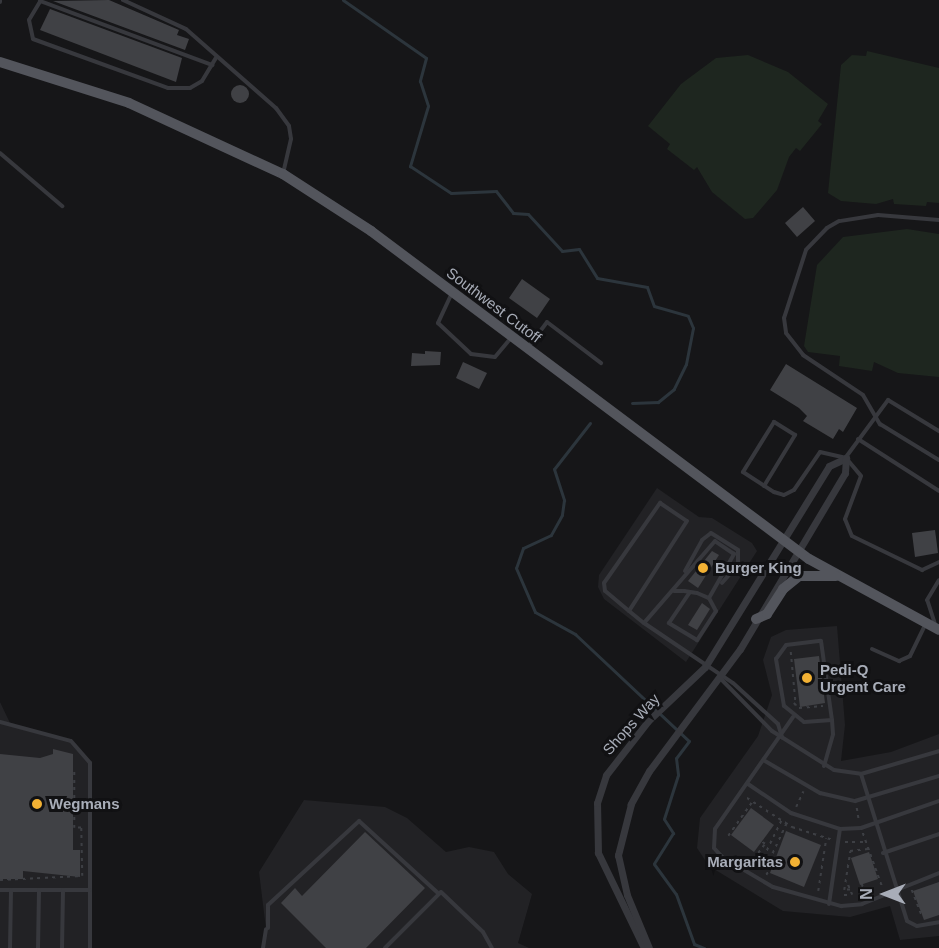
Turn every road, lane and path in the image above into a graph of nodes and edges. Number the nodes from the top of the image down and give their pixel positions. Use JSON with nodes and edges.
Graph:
{"nodes":[{"id":1,"x":123,"y":0,"type":"edge"},
{"id":2,"x":40,"y":1,"type":"edge"},
{"id":3,"x":216,"y":58,"type":"junction"},
{"id":4,"x":0,"y":62,"type":"edge"},
{"id":5,"x":212,"y":65,"type":"junction"},
{"id":6,"x":0,"y":153,"type":"edge"},
{"id":7,"x":283,"y":174,"type":"junction"},
{"id":8,"x":62,"y":206,"type":"dead end"},
{"id":9,"x":939,"y":220,"type":"edge"},
{"id":10,"x":452,"y":292,"type":"junction"},
{"id":11,"x":512,"y":337,"type":"junction"},
{"id":12,"x":527,"y":349,"type":"junction"},
{"id":13,"x":601,"y":363,"type":"dead end"},
{"id":14,"x":876,"y":415,"type":"junction"},
{"id":15,"x":939,"y":431,"type":"edge"},
{"id":16,"x":858,"y":439,"type":"junction"},
{"id":17,"x":846,"y":458,"type":"junction"},
{"id":18,"x":939,"y":460,"type":"edge"},
{"id":19,"x":764,"y":486,"type":"junction"},
{"id":20,"x":939,"y":491,"type":"edge"},
{"id":21,"x":784,"y":541,"type":"junction"},
{"id":22,"x":797,"y":551,"type":"junction"},
{"id":23,"x":939,"y":562,"type":"edge"},
{"id":24,"x":839,"y":576,"type":"junction"},
{"id":25,"x":939,"y":580,"type":"edge"},
{"id":26,"x":679,"y":582,"type":"junction"},
{"id":27,"x":717,"y":587,"type":"junction"},
{"id":28,"x":673,"y":591,"type":"junction"},
{"id":29,"x":690,"y":592,"type":"junction"},
{"id":30,"x":710,"y":598,"type":"junction"},
{"id":31,"x":629,"y":611,"type":"junction"},
{"id":32,"x":756,"y":619,"type":"junction"},
{"id":33,"x":644,"y":623,"type":"junction"},
{"id":34,"x":925,"y":624,"type":"junction"},
{"id":35,"x":938,"y":630,"type":"edge"},
{"id":36,"x":801,"y":649,"type":"dead end"},
{"id":37,"x":872,"y":650,"type":"dead end"},
{"id":38,"x":705,"y":668,"type":"junction"},
{"id":39,"x":720,"y":678,"type":"junction"},
{"id":40,"x":795,"y":685,"type":"junction"},
{"id":41,"x":786,"y":686,"type":"dead end"},
{"id":42,"x":796,"y":691,"type":"junction"},
{"id":43,"x":787,"y":692,"type":"dead end"},
{"id":44,"x":794,"y":703,"type":"dead end"},
{"id":45,"x":830,"y":705,"type":"junction"},
{"id":46,"x":795,"y":707,"type":"junction"},
{"id":47,"x":793,"y":717,"type":"junction"},
{"id":48,"x":832,"y":720,"type":"junction"},
{"id":49,"x":0,"y":722,"type":"edge"},
{"id":50,"x":782,"y":737,"type":"junction"},
{"id":51,"x":939,"y":751,"type":"edge"},
{"id":52,"x":765,"y":760,"type":"junction"},
{"id":53,"x":824,"y":766,"type":"junction"},
{"id":54,"x":74,"y":769,"type":"dead end"},
{"id":55,"x":861,"y":774,"type":"junction"},
{"id":56,"x":939,"y":776,"type":"edge"},
{"id":57,"x":748,"y":784,"type":"junction"},
{"id":58,"x":806,"y":787,"type":"junction"},
{"id":59,"x":746,"y":797,"type":"dead end"},
{"id":60,"x":736,"y":801,"type":"junction"},
{"id":61,"x":867,"y":801,"type":"junction"},
{"id":62,"x":939,"y":801,"type":"edge"},
{"id":63,"x":752,"y":802,"type":"junction"},
{"id":64,"x":857,"y":804,"type":"dead end"},
{"id":65,"x":732,"y":807,"type":"junction"},
{"id":66,"x":795,"y":808,"type":"dead end"},
{"id":67,"x":747,"y":810,"type":"junction"},
{"id":68,"x":743,"y":814,"type":"junction"},
{"id":69,"x":790,"y":817,"type":"dead end"},
{"id":70,"x":806,"y":820,"type":"junction"},
{"id":71,"x":781,"y":821,"type":"junction"},
{"id":72,"x":860,"y":822,"type":"dead end"},
{"id":73,"x":815,"y":823,"type":"junction"},
{"id":74,"x":786,"y":824,"type":"junction"},
{"id":75,"x":874,"y":824,"type":"junction"},
{"id":76,"x":840,"y":829,"type":"junction"},
{"id":77,"x":802,"y":831,"type":"junction"},
{"id":78,"x":862,"y":832,"type":"dead end"},
{"id":79,"x":778,"y":834,"type":"junction"},
{"id":80,"x":939,"y":834,"type":"edge"},
{"id":81,"x":811,"y":835,"type":"junction"},
{"id":82,"x":728,"y":836,"type":"dead end"},
{"id":83,"x":826,"y":839,"type":"junction"},
{"id":84,"x":833,"y":840,"type":"dead end"},
{"id":85,"x":866,"y":841,"type":"junction"},
{"id":86,"x":761,"y":842,"type":"dead end"},
{"id":87,"x":844,"y":842,"type":"dead end"},
{"id":88,"x":819,"y":849,"type":"dead end"},
{"id":89,"x":868,"y":849,"type":"junction"},
{"id":90,"x":824,"y":851,"type":"junction"},
{"id":91,"x":883,"y":852,"type":"junction"},
{"id":92,"x":768,"y":855,"type":"junction"},
{"id":93,"x":774,"y":862,"type":"dead end"},
{"id":94,"x":760,"y":864,"type":"dead end"},
{"id":95,"x":749,"y":866,"type":"dead end"},
{"id":96,"x":766,"y":867,"type":"dead end"},
{"id":97,"x":939,"y":873,"type":"edge"},
{"id":98,"x":766,"y":875,"type":"dead end"},
{"id":99,"x":0,"y":880,"type":"edge"},
{"id":100,"x":846,"y":880,"type":"junction"},
{"id":101,"x":879,"y":880,"type":"junction"},
{"id":102,"x":874,"y":882,"type":"dead end"},
{"id":103,"x":882,"y":886,"type":"dead end"},
{"id":104,"x":895,"y":888,"type":"junction"},
{"id":105,"x":912,"y":888,"type":"dead end"},
{"id":106,"x":0,"y":890,"type":"edge"},
{"id":107,"x":10,"y":890,"type":"junction"},
{"id":108,"x":39,"y":890,"type":"junction"},
{"id":109,"x":63,"y":890,"type":"junction"},
{"id":110,"x":90,"y":890,"type":"junction"},
{"id":111,"x":850,"y":890,"type":"junction"},
{"id":112,"x":439,"y":894,"type":"junction"},
{"id":113,"x":818,"y":894,"type":"dead end"},
{"id":114,"x":844,"y":895,"type":"dead end"},
{"id":115,"x":829,"y":904,"type":"junction"},
{"id":116,"x":921,"y":914,"type":"dead end"},
{"id":117,"x":939,"y":922,"type":"edge"},
{"id":118,"x":10,"y":948,"type":"edge"},
{"id":119,"x":38,"y":948,"type":"edge"},
{"id":120,"x":63,"y":948,"type":"edge"},
{"id":121,"x":90,"y":948,"type":"edge"},
{"id":122,"x":263,"y":948,"type":"edge"},
{"id":123,"x":385,"y":948,"type":"edge"},
{"id":124,"x":492,"y":948,"type":"edge"},
{"id":125,"x":644,"y":948,"type":"edge"},
{"id":126,"x":649,"y":948,"type":"edge"}],
"edges":[{"from":1,"to":3,"type":"lane"},
{"from":2,"to":5,"type":"lane"},
{"from":2,"to":5,"type":"lane"},
{"from":3,"to":5,"type":"lane"},
{"from":3,"to":7,"type":"lane"},
{"from":4,"to":7,"type":"main road","name":"Southwest Cutoff"},
{"from":6,"to":8,"type":"lane"},
{"from":7,"to":10,"type":"main road","name":"Southwest Cutoff"},
{"from":9,"to":14,"type":"lane"},
{"from":10,"to":11,"type":"main road","name":"Southwest Cutoff"},
{"from":10,"to":11,"type":"lane"},
{"from":11,"to":12,"type":"main road","name":"Southwest Cutoff"},
{"from":12,"to":13,"type":"lane"},
{"from":12,"to":21,"type":"main road","name":"Southwest Cutoff"},
{"from":14,"to":15,"type":"lane"},
{"from":14,"to":16,"type":"lane"},
{"from":14,"to":18,"type":"lane"},
{"from":16,"to":17,"type":"lane"},
{"from":16,"to":20,"type":"lane"},
{"from":17,"to":19,"type":"lane"},
{"from":17,"to":21,"type":"street","name":"Shops Way"},
{"from":17,"to":22,"type":"street"},
{"from":17,"to":23,"type":"lane"},
{"from":19,"to":19,"type":"lane"},
{"from":21,"to":22,"type":"main road","name":"Southwest Cutoff"},
{"from":21,"to":38,"type":"street","name":"Shops Way"},
{"from":22,"to":24,"type":"main road","name":"Southwest Cutoff"},
{"from":22,"to":32,"type":"street"},
{"from":24,"to":32,"type":"main road"},
{"from":24,"to":34,"type":"main road","name":"Southwest Cutoff"},
{"from":25,"to":35,"type":"lane"},
{"from":26,"to":27,"type":"lane"},
{"from":26,"to":27,"type":"lane"},
{"from":26,"to":28,"type":"lane"},
{"from":27,"to":30,"type":"lane"},
{"from":28,"to":29,"type":"lane"},
{"from":28,"to":33,"type":"lane"},
{"from":29,"to":30,"type":"lane"},
{"from":29,"to":30,"type":"lane"},
{"from":31,"to":31,"type":"lane"},
{"from":31,"to":33,"type":"lane"},
{"from":32,"to":39,"type":"street"},
{"from":33,"to":38,"type":"lane"},
{"from":34,"to":35,"type":"main road","name":"Southwest Cutoff"},
{"from":34,"to":37,"type":"lane"},
{"from":36,"to":40,"type":"path"},
{"from":38,"to":39,"type":"lane"},
{"from":38,"to":125,"type":"street","name":"Shops Way"},
{"from":39,"to":50,"type":"lane"},
{"from":39,"to":50,"type":"lane"},
{"from":39,"to":126,"type":"street"},
{"from":40,"to":41,"type":"path"},
{"from":40,"to":42,"type":"path"},
{"from":42,"to":43,"type":"path"},
{"from":42,"to":46,"type":"path"},
{"from":44,"to":46,"type":"path"},
{"from":45,"to":46,"type":"path"},
{"from":45,"to":47,"type":"lane"},
{"from":45,"to":48,"type":"lane"},
{"from":47,"to":48,"type":"lane"},
{"from":47,"to":50,"type":"lane"},
{"from":48,"to":53,"type":"lane"},
{"from":49,"to":110,"type":"lane"},
{"from":50,"to":52,"type":"lane"},
{"from":50,"to":53,"type":"lane"},
{"from":51,"to":55,"type":"lane"},
{"from":52,"to":57,"type":"lane"},
{"from":52,"to":58,"type":"lane"},
{"from":53,"to":55,"type":"lane"},
{"from":54,"to":99,"type":"path"},
{"from":55,"to":61,"type":"lane"},
{"from":56,"to":61,"type":"lane"},
{"from":57,"to":60,"type":"lane"},
{"from":57,"to":70,"type":"lane"},
{"from":58,"to":61,"type":"lane"},
{"from":58,"to":66,"type":"path"},
{"from":59,"to":63,"type":"path"},
{"from":60,"to":65,"type":"lane"},
{"from":60,"to":67,"type":"path"},
{"from":61,"to":75,"type":"lane"},
{"from":62,"to":75,"type":"lane"},
{"from":63,"to":67,"type":"path"},
{"from":63,"to":71,"type":"path"},
{"from":64,"to":72,"type":"path"},
{"from":65,"to":68,"type":"path"},
{"from":65,"to":115,"type":"lane"},
{"from":67,"to":68,"type":"path"},
{"from":68,"to":82,"type":"path"},
{"from":69,"to":74,"type":"path"},
{"from":70,"to":73,"type":"lane"},
{"from":70,"to":77,"type":"path"},
{"from":71,"to":74,"type":"path"},
{"from":71,"to":79,"type":"path"},
{"from":73,"to":76,"type":"lane"},
{"from":73,"to":81,"type":"path"},
{"from":74,"to":77,"type":"path"},
{"from":74,"to":79,"type":"path"},
{"from":75,"to":76,"type":"lane"},
{"from":75,"to":91,"type":"lane"},
{"from":76,"to":115,"type":"lane"},
{"from":77,"to":81,"type":"path"},
{"from":78,"to":85,"type":"path"},
{"from":79,"to":92,"type":"path"},
{"from":80,"to":91,"type":"lane"},
{"from":81,"to":83,"type":"path"},
{"from":83,"to":84,"type":"path"},
{"from":83,"to":90,"type":"path"},
{"from":85,"to":87,"type":"path"},
{"from":85,"to":89,"type":"path"},
{"from":86,"to":95,"type":"path"},
{"from":88,"to":90,"type":"path"},
{"from":89,"to":100,"type":"path"},
{"from":89,"to":101,"type":"path"},
{"from":90,"to":113,"type":"path"},
{"from":91,"to":104,"type":"lane"},
{"from":92,"to":94,"type":"path"},
{"from":92,"to":96,"type":"path"},
{"from":93,"to":98,"type":"path"},
{"from":97,"to":104,"type":"lane"},
{"from":100,"to":111,"type":"path"},
{"from":100,"to":111,"type":"path"},
{"from":101,"to":102,"type":"path"},
{"from":101,"to":103,"type":"path"},
{"from":104,"to":115,"type":"lane"},
{"from":104,"to":117,"type":"lane"},
{"from":105,"to":116,"type":"path"},
{"from":106,"to":107,"type":"lane"},
{"from":107,"to":108,"type":"lane"},
{"from":107,"to":118,"type":"lane"},
{"from":108,"to":109,"type":"lane"},
{"from":108,"to":119,"type":"lane"},
{"from":109,"to":110,"type":"lane"},
{"from":109,"to":120,"type":"lane"},
{"from":110,"to":121,"type":"lane"},
{"from":111,"to":114,"type":"path"},
{"from":112,"to":122,"type":"lane"},
{"from":112,"to":123,"type":"lane"},
{"from":112,"to":124,"type":"lane"}]}
